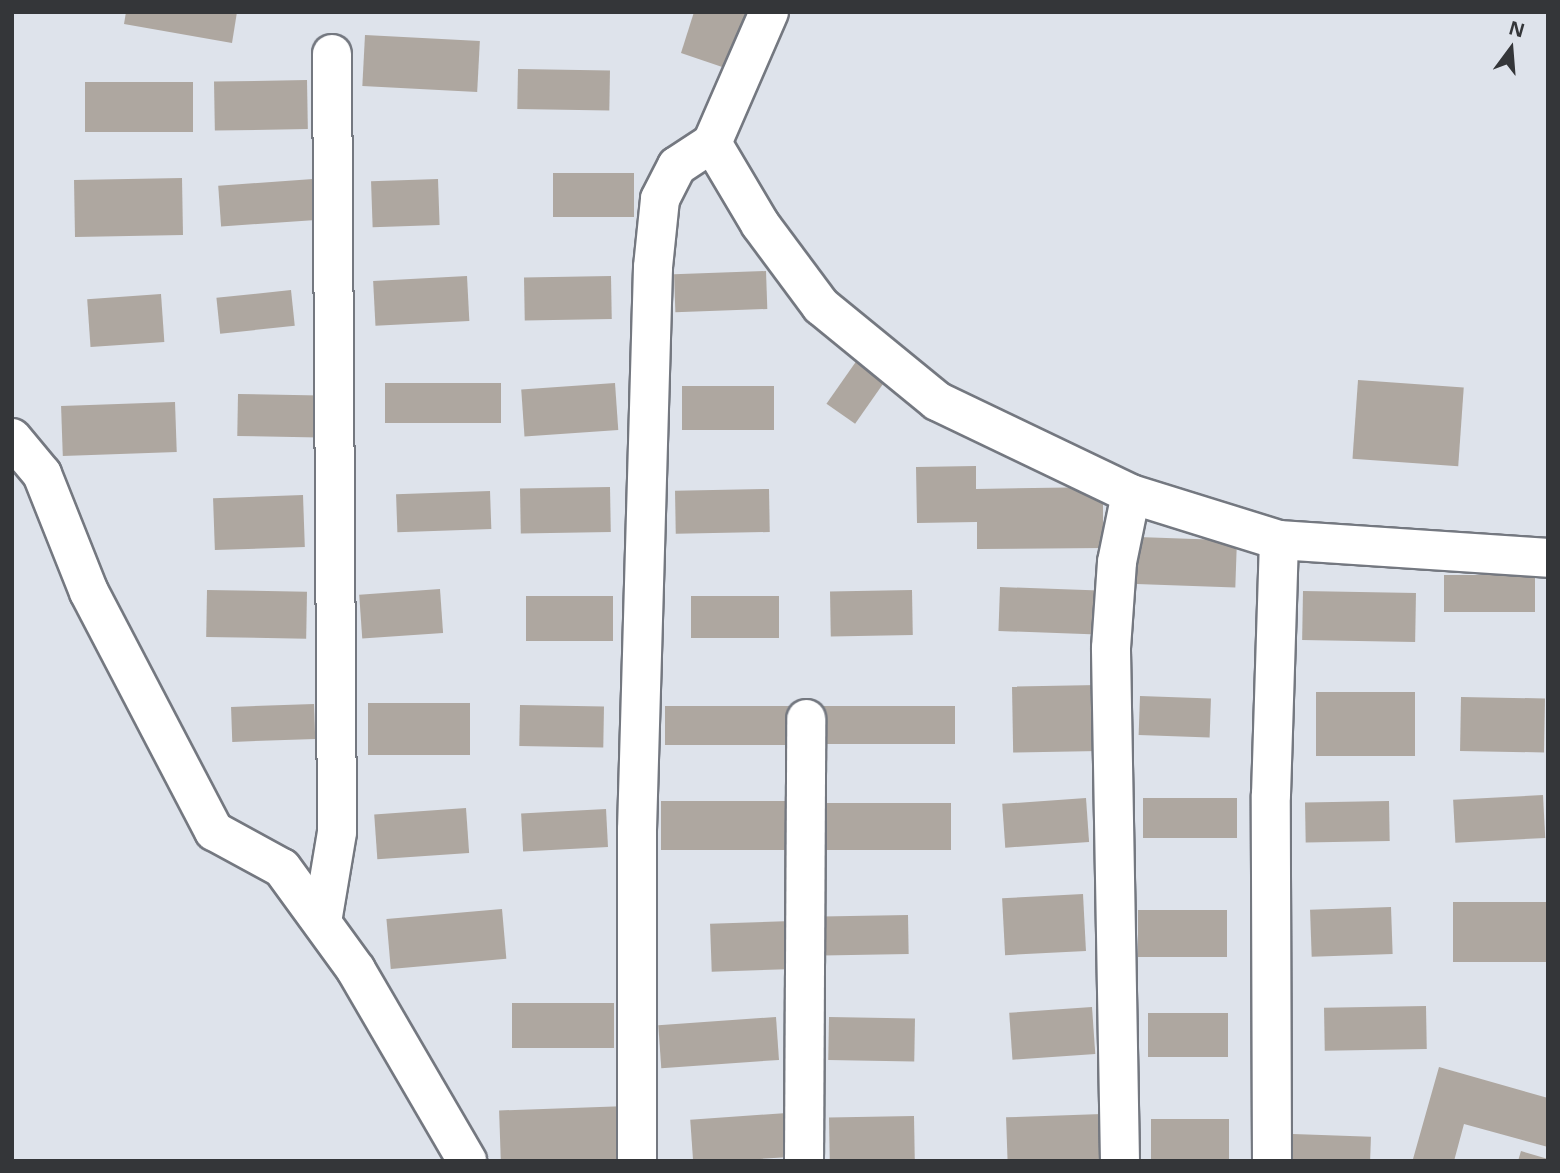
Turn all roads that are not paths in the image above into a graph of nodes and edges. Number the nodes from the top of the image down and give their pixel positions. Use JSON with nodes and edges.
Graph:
{"nodes":[{"id":1,"x":769,"y":12,"type":"edge"},
{"id":2,"x":332,"y":54,"type":"dead end"},
{"id":3,"x":712,"y":143,"type":"junction"},
{"id":4,"x":12,"y":438,"type":"edge"},
{"id":5,"x":1131,"y":495,"type":"junction"},
{"id":6,"x":1279,"y":540,"type":"junction"},
{"id":7,"x":1548,"y":558,"type":"edge"},
{"id":8,"x":807,"y":719,"type":"dead end"},
{"id":9,"x":321,"y":922,"type":"junction"},
{"id":10,"x":467,"y":1161,"type":"edge"},
{"id":11,"x":637,"y":1161,"type":"edge"},
{"id":12,"x":804,"y":1161,"type":"edge"},
{"id":13,"x":1120,"y":1161,"type":"edge"},
{"id":14,"x":1272,"y":1161,"type":"edge"}],
"edges":[{"from":1,"to":3,"type":"street"},
{"from":2,"to":9,"type":"street"},
{"from":3,"to":5,"type":"street"},
{"from":3,"to":11,"type":"street"},
{"from":4,"to":9,"type":"street"},
{"from":5,"to":6,"type":"street"},
{"from":5,"to":13,"type":"street"},
{"from":6,"to":7,"type":"street"},
{"from":6,"to":14,"type":"street"},
{"from":8,"to":12,"type":"street"},
{"from":9,"to":10,"type":"street"}]}
